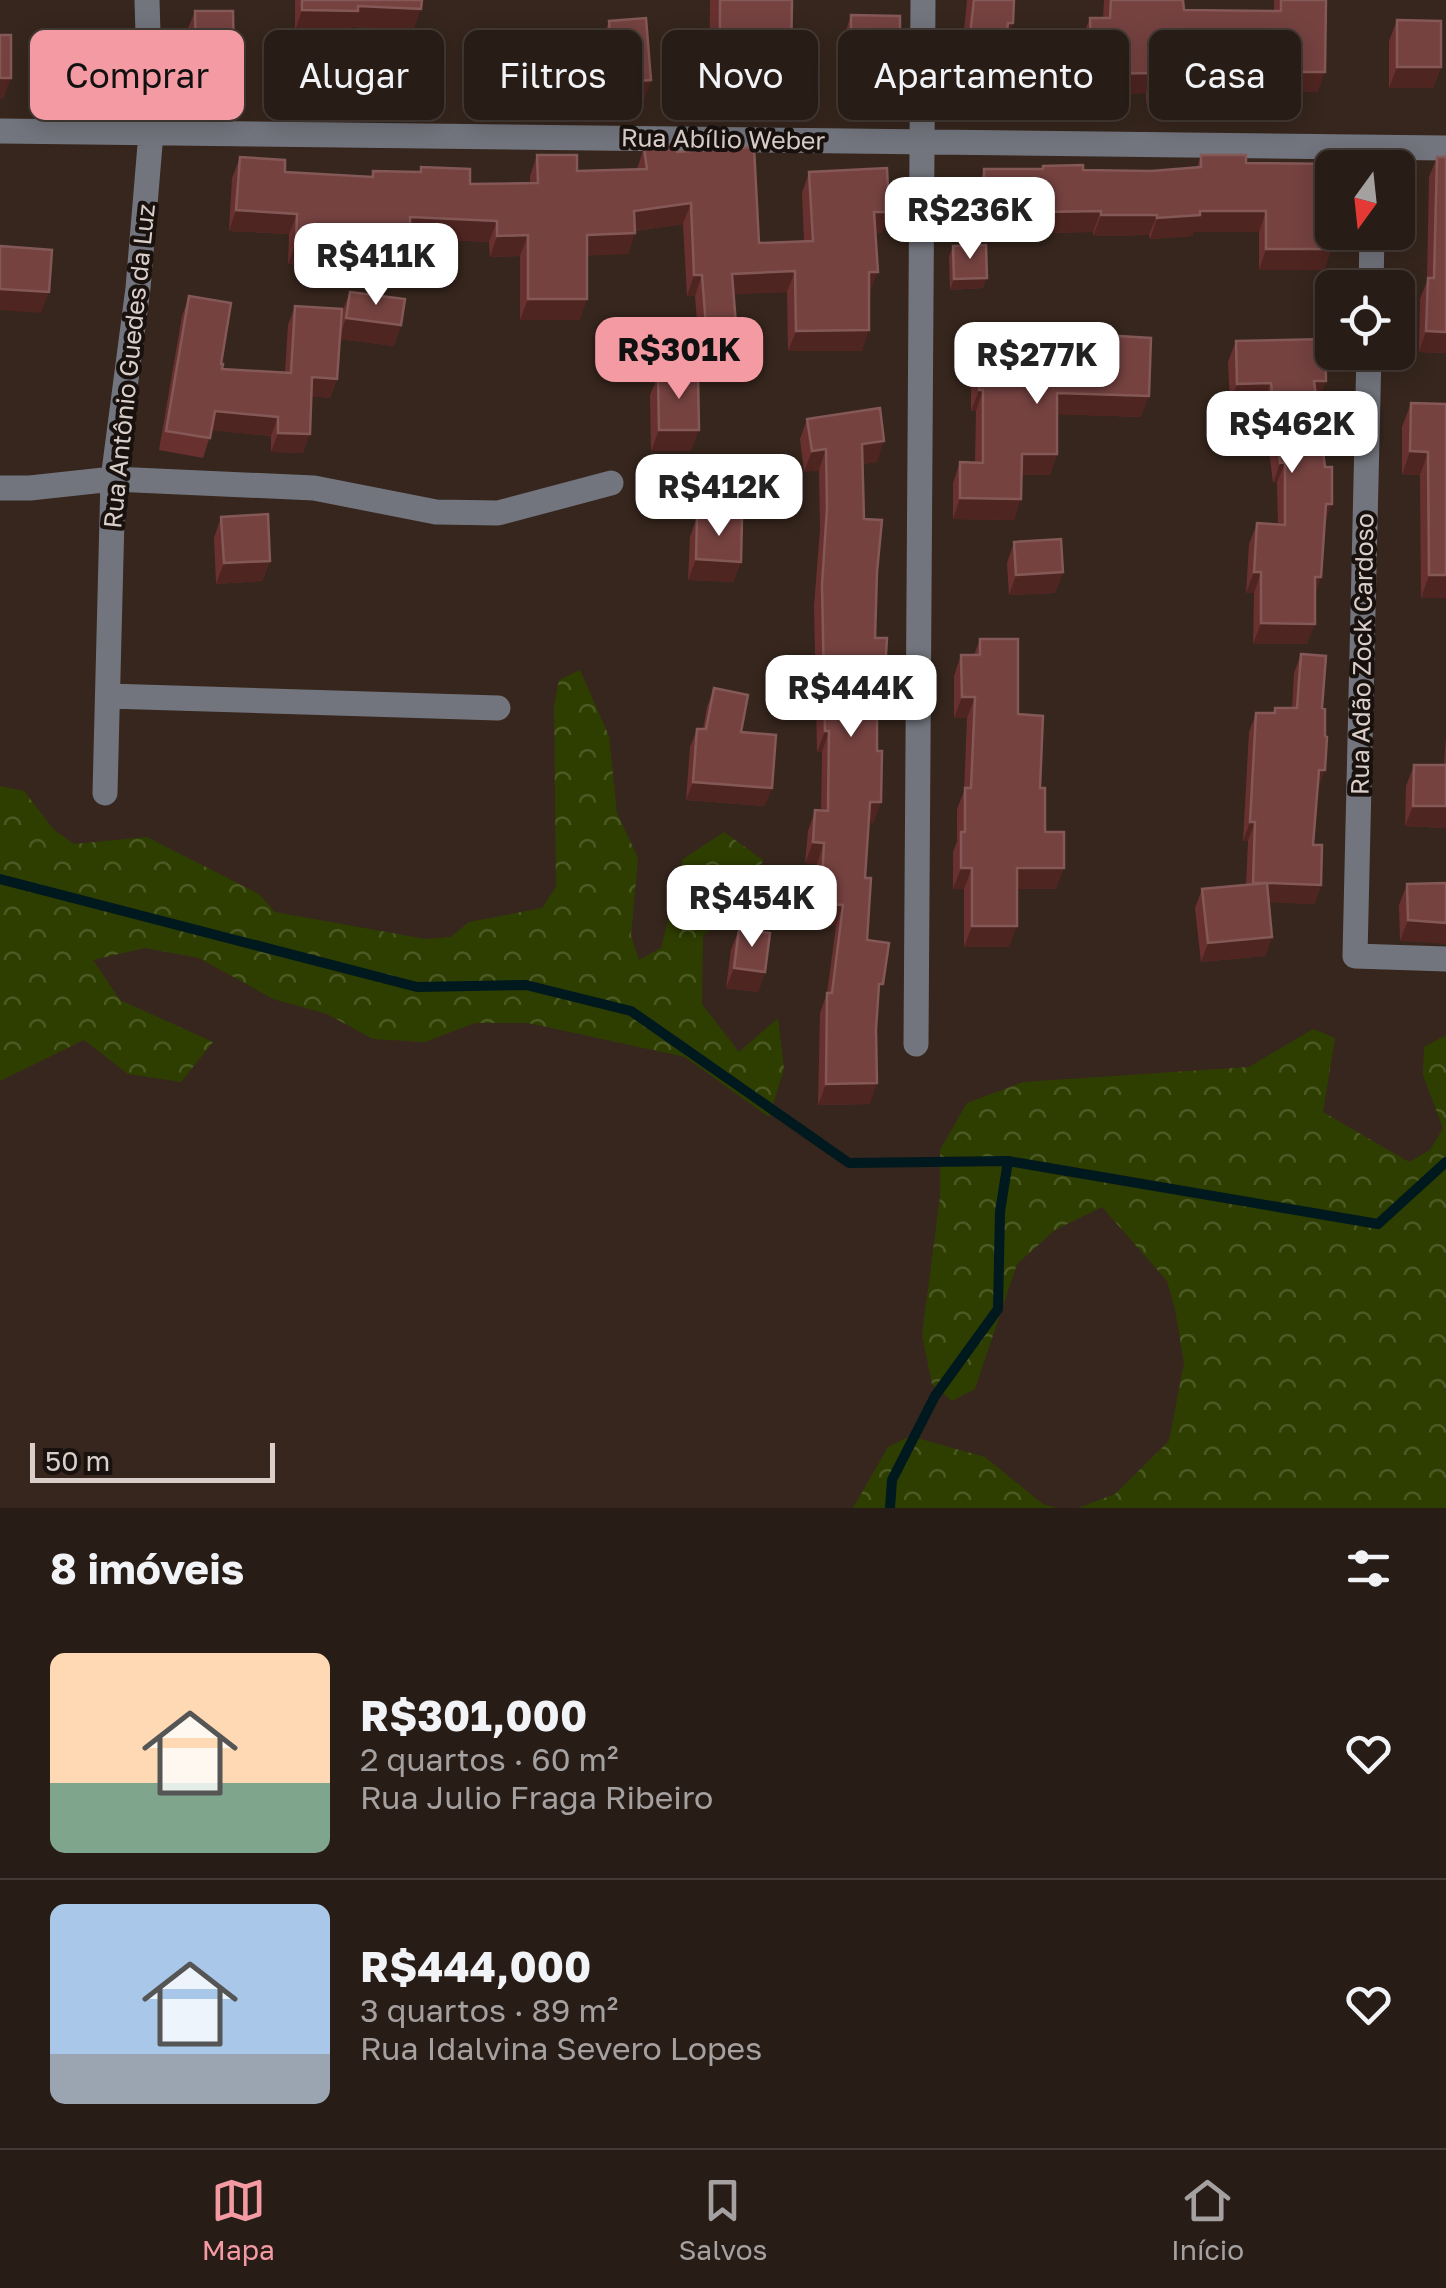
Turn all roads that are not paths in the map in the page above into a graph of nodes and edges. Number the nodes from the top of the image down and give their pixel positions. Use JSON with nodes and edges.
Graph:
{"nodes":[{"id":1,"x":146,"y":0,"type":"edge"},
{"id":2,"x":923,"y":0,"type":"edge"},
{"id":3,"x":0,"y":131,"type":"edge"},
{"id":4,"x":152,"y":133,"type":"junction"},
{"id":5,"x":922,"y":142,"type":"junction"},
{"id":6,"x":1446,"y":148,"type":"edge"},
{"id":7,"x":1415,"y":152,"type":"edge"},
{"id":8,"x":1315,"y":155,"type":"edge"},
{"id":9,"x":1369,"y":370,"type":"edge"},
{"id":10,"x":113,"y":479,"type":"junction"},
{"id":11,"x":611,"y":483,"type":"dead end"},
{"id":12,"x":0,"y":488,"type":"edge"},
{"id":13,"x":108,"y":696,"type":"junction"},
{"id":14,"x":498,"y":708,"type":"dead end"},
{"id":15,"x":105,"y":793,"type":"dead end"},
{"id":16,"x":1446,"y":959,"type":"edge"},
{"id":17,"x":916,"y":1044,"type":"dead end"}],
"edges":[{"from":1,"to":4,"type":"street","name":"Rua Antônio Guedes da Luz"},
{"from":2,"to":5,"type":"street"},
{"from":3,"to":4,"type":"street","name":"Rua Abílio Weber"},
{"from":4,"to":5,"type":"street","name":"Rua Abílio Weber"},
{"from":4,"to":10,"type":"street","name":"Rua Antônio Guedes da Luz"},
{"from":5,"to":8,"type":"street","name":"Rua Abílio Weber"},
{"from":5,"to":17,"type":"street"},
{"from":6,"to":7,"type":"street","name":"Rua Abílio Weber"},
{"from":9,"to":16,"type":"street","name":"Rua Adão Zock Cardoso"},
{"from":10,"to":11,"type":"street"},
{"from":10,"to":12,"type":"street"},
{"from":10,"to":13,"type":"street","name":"Rua Antônio Guedes da Luz"},
{"from":13,"to":14,"type":"street"},
{"from":13,"to":15,"type":"street","name":"Rua Antônio Guedes da Luz"}]}
